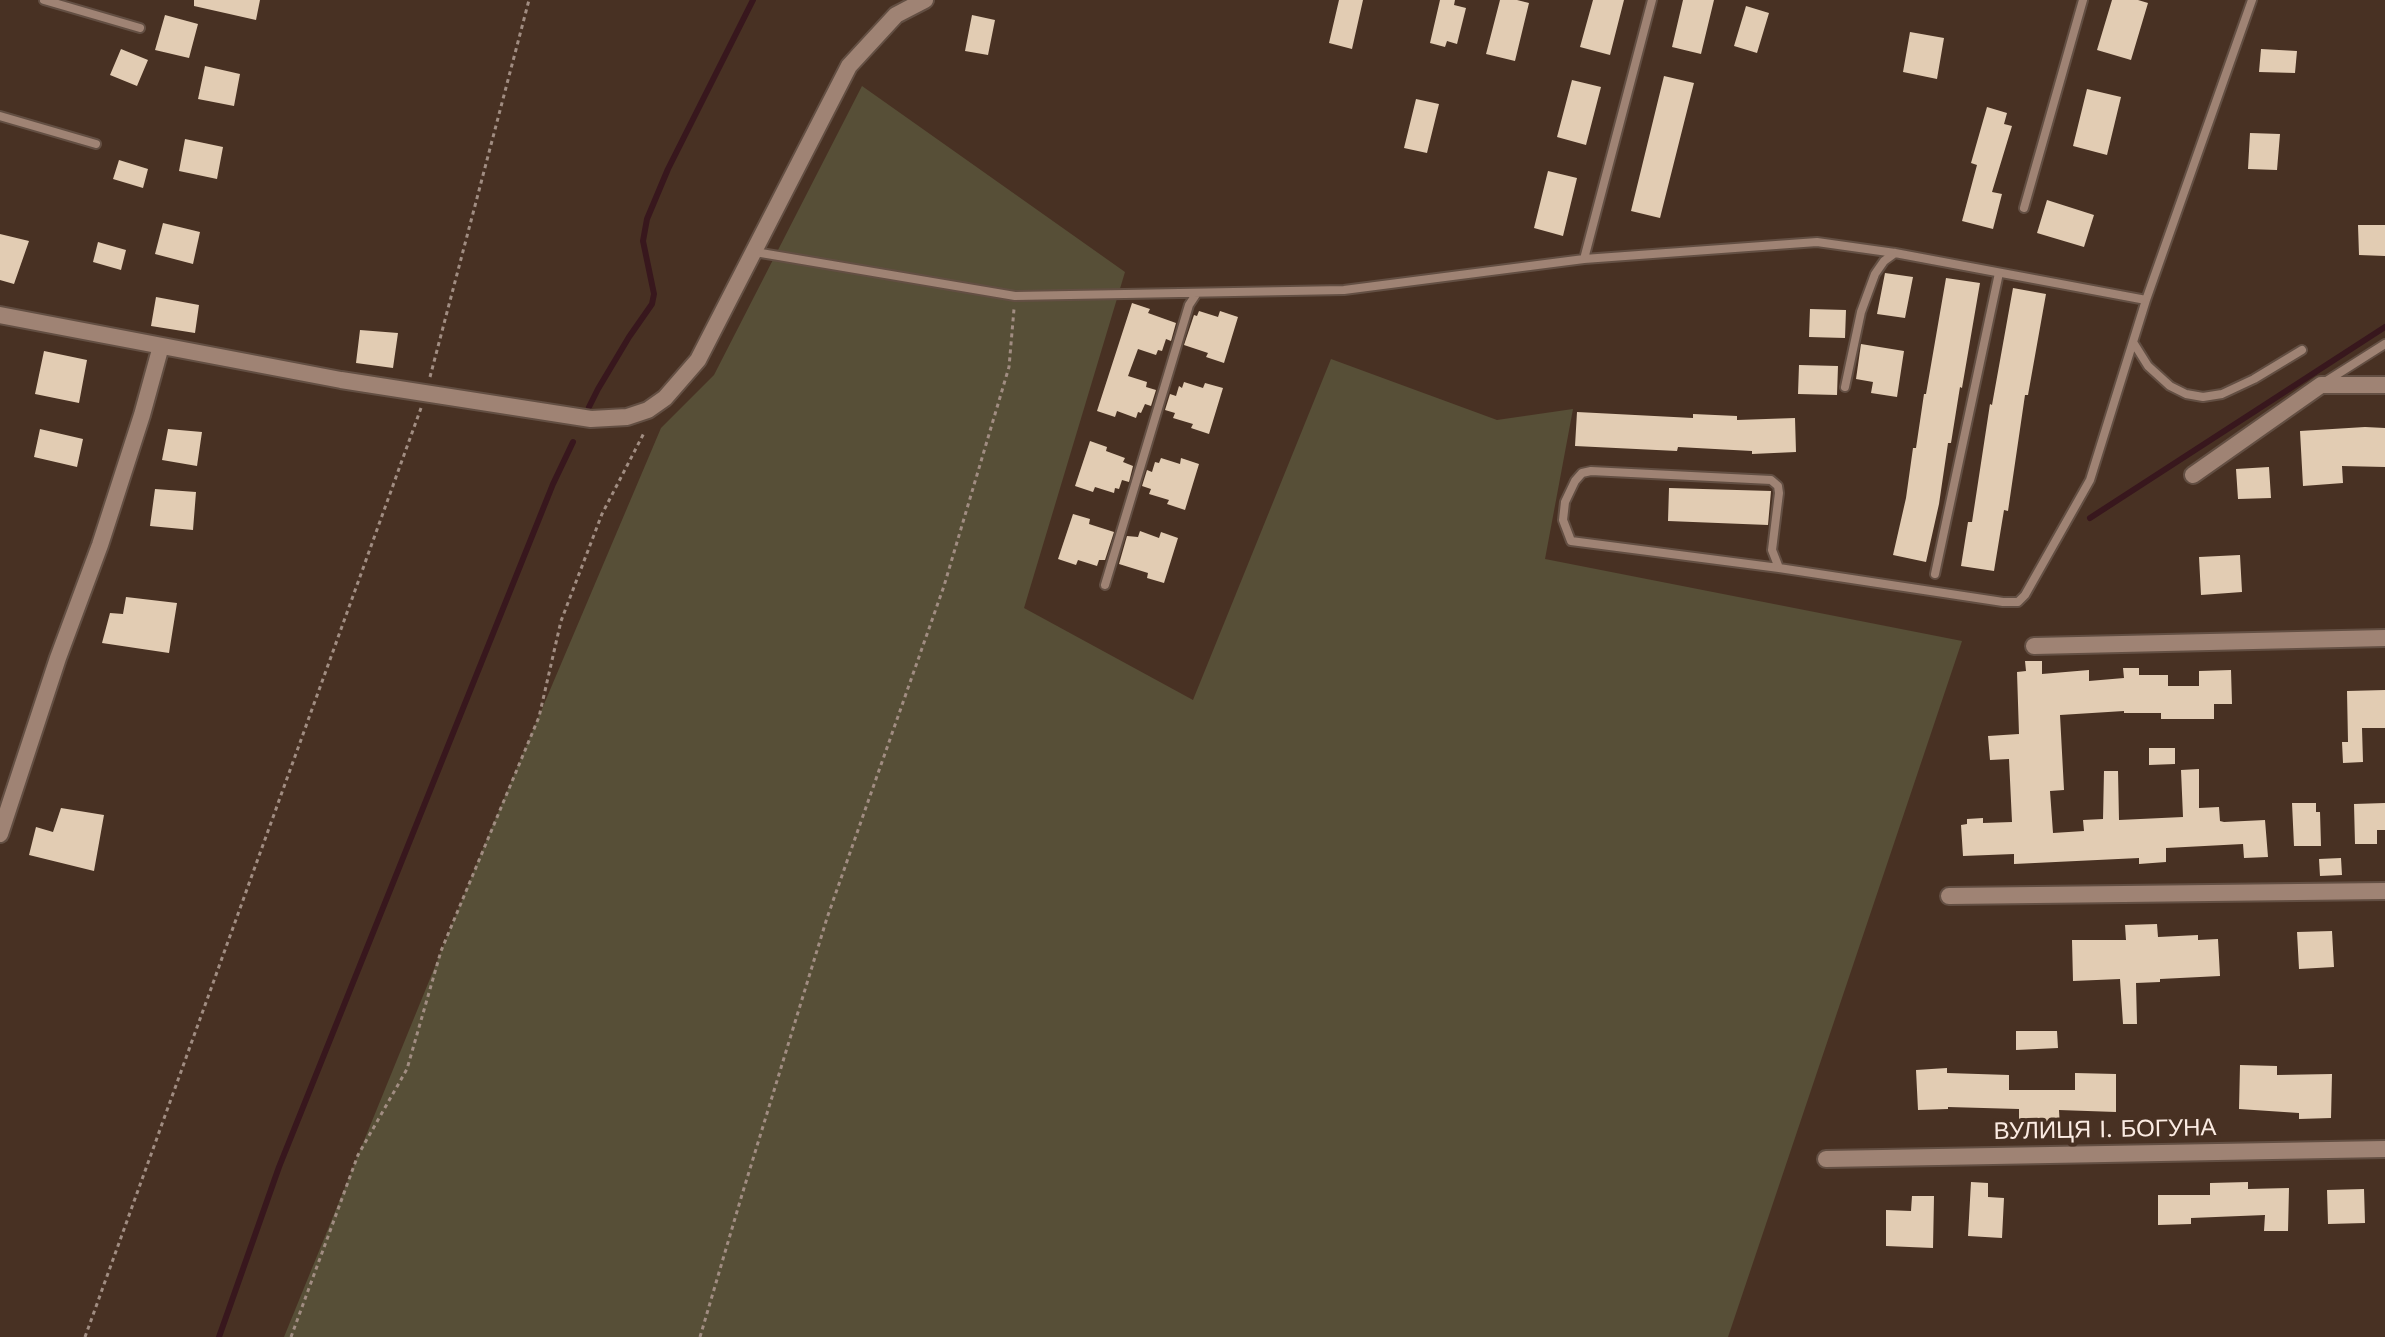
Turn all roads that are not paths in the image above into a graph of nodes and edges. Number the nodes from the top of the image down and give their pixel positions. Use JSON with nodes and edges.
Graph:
{"nodes":[{"id":1,"x":44,"y":0,"type":"edge"},
{"id":2,"x":925,"y":0,"type":"edge"},
{"id":3,"x":1652,"y":0,"type":"edge"},
{"id":4,"x":2083,"y":0,"type":"edge"},
{"id":5,"x":2252,"y":0,"type":"edge"},
{"id":6,"x":140,"y":28,"type":"dead end"},
{"id":7,"x":0,"y":116,"type":"edge"},
{"id":8,"x":96,"y":144,"type":"dead end"},
{"id":9,"x":2024,"y":208,"type":"dead end"},
{"id":10,"x":755,"y":252,"type":"junction"},
{"id":11,"x":1895,"y":253,"type":"junction"},
{"id":12,"x":1584,"y":259,"type":"junction"},
{"id":13,"x":1999,"y":273,"type":"junction"},
{"id":14,"x":1197,"y":293,"type":"junction"},
{"id":15,"x":2146,"y":300,"type":"junction"},
{"id":16,"x":0,"y":315,"type":"edge"},
{"id":17,"x":2133,"y":342,"type":"junction"},
{"id":18,"x":2385,"y":344,"type":"edge"},
{"id":19,"x":161,"y":346,"type":"junction"},
{"id":20,"x":2302,"y":350,"type":"dead end"},
{"id":21,"x":2321,"y":385,"type":"junction"},
{"id":22,"x":2385,"y":385,"type":"edge"},
{"id":23,"x":1845,"y":387,"type":"dead end"},
{"id":24,"x":2193,"y":475,"type":"dead end"},
{"id":25,"x":1779,"y":568,"type":"junction"},
{"id":26,"x":1935,"y":574,"type":"dead end"},
{"id":27,"x":1105,"y":585,"type":"dead end"},
{"id":28,"x":2385,"y":638,"type":"edge"},
{"id":29,"x":2034,"y":646,"type":"dead end"},
{"id":30,"x":0,"y":834,"type":"edge"},
{"id":31,"x":2385,"y":891,"type":"edge"},
{"id":32,"x":1949,"y":896,"type":"dead end"},
{"id":33,"x":2385,"y":1149,"type":"edge"},
{"id":34,"x":1826,"y":1159,"type":"dead end"}],
"edges":[{"from":1,"to":6,"type":"lane"},
{"from":2,"to":10,"type":"street"},
{"from":3,"to":12,"type":"lane"},
{"from":4,"to":9,"type":"lane"},
{"from":5,"to":15,"type":"lane"},
{"from":7,"to":8,"type":"lane"},
{"from":10,"to":14,"type":"lane"},
{"from":10,"to":19,"type":"street"},
{"from":11,"to":12,"type":"lane"},
{"from":11,"to":13,"type":"lane"},
{"from":11,"to":23,"type":"lane"},
{"from":12,"to":14,"type":"lane"},
{"from":13,"to":15,"type":"lane"},
{"from":13,"to":26,"type":"lane"},
{"from":14,"to":27,"type":"lane"},
{"from":15,"to":17,"type":"lane"},
{"from":16,"to":19,"type":"street"},
{"from":17,"to":20,"type":"lane"},
{"from":17,"to":25,"type":"lane"},
{"from":18,"to":21,"type":"lane"},
{"from":19,"to":30,"type":"street"},
{"from":21,"to":22,"type":"street"},
{"from":21,"to":24,"type":"street"},
{"from":25,"to":25,"type":"lane"},
{"from":28,"to":29,"type":"street"},
{"from":31,"to":32,"type":"street"},
{"from":33,"to":34,"type":"street","name":"ВУЛИЦЯ І. БОГУНА"}]}
